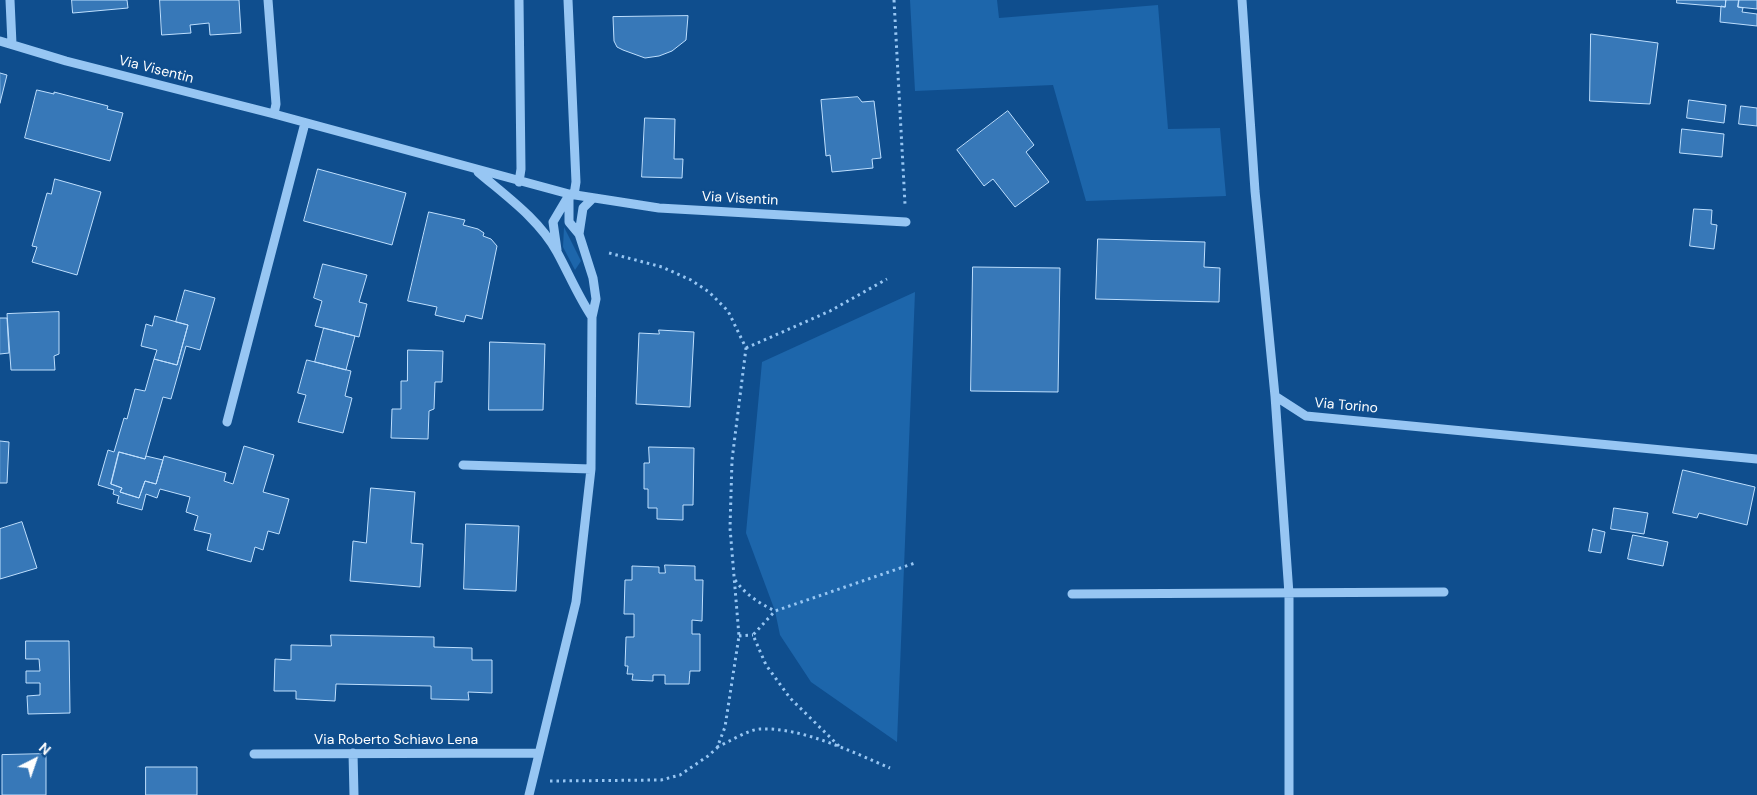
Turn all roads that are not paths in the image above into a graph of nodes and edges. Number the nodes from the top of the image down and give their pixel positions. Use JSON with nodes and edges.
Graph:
{"nodes":[{"id":1,"x":10,"y":0,"type":"edge"},
{"id":2,"x":268,"y":0,"type":"edge"},
{"id":3,"x":519,"y":0,"type":"edge"},
{"id":4,"x":568,"y":0,"type":"edge"},
{"id":5,"x":1242,"y":0,"type":"edge"},
{"id":6,"x":0,"y":41,"type":"edge"},
{"id":7,"x":12,"y":44,"type":"junction"},
{"id":8,"x":274,"y":114,"type":"junction"},
{"id":9,"x":305,"y":123,"type":"junction"},
{"id":10,"x":475,"y":170,"type":"junction"},
{"id":11,"x":519,"y":182,"type":"junction"},
{"id":12,"x":572,"y":195,"type":"junction"},
{"id":13,"x":592,"y":198,"type":"junction"},
{"id":14,"x":906,"y":222,"type":"dead end"},
{"id":15,"x":579,"y":234,"type":"junction"},
{"id":16,"x":557,"y":251,"type":"junction"},
{"id":17,"x":592,"y":318,"type":"junction"},
{"id":18,"x":1275,"y":396,"type":"junction"},
{"id":19,"x":227,"y":422,"type":"dead end"},
{"id":20,"x":1757,"y":459,"type":"edge"},
{"id":21,"x":464,"y":465,"type":"dead end"},
{"id":22,"x":591,"y":469,"type":"junction"},
{"id":23,"x":1444,"y":592,"type":"dead end"},
{"id":24,"x":1072,"y":594,"type":"dead end"},
{"id":25,"x":1289,"y":594,"type":"junction"},
{"id":26,"x":353,"y":753,"type":"junction"},
{"id":27,"x":254,"y":754,"type":"dead end"},
{"id":28,"x":538,"y":754,"type":"junction"},
{"id":29,"x":354,"y":795,"type":"edge"},
{"id":30,"x":529,"y":795,"type":"edge"},
{"id":31,"x":1289,"y":795,"type":"edge"}],
"edges":[{"from":1,"to":7,"type":"street"},
{"from":2,"to":8,"type":"street"},
{"from":3,"to":11,"type":"street"},
{"from":4,"to":12,"type":"street"},
{"from":5,"to":18,"type":"street"},
{"from":6,"to":7,"type":"street","name":"Via Visentin"},
{"from":7,"to":8,"type":"street","name":"Via Visentin"},
{"from":8,"to":9,"type":"street","name":"Via Visentin"},
{"from":9,"to":10,"type":"street","name":"Via Visentin"},
{"from":9,"to":19,"type":"street"},
{"from":10,"to":11,"type":"street","name":"Via Visentin"},
{"from":10,"to":16,"type":"street"},
{"from":11,"to":12,"type":"street","name":"Via Visentin"},
{"from":12,"to":13,"type":"street","name":"Via Visentin"},
{"from":12,"to":15,"type":"street"},
{"from":12,"to":16,"type":"street"},
{"from":13,"to":14,"type":"street","name":"Via Visentin"},
{"from":13,"to":15,"type":"street"},
{"from":15,"to":17,"type":"street"},
{"from":16,"to":17,"type":"street"},
{"from":17,"to":22,"type":"street"},
{"from":18,"to":20,"type":"street","name":"Via Torino"},
{"from":18,"to":25,"type":"street"},
{"from":21,"to":22,"type":"street"},
{"from":22,"to":28,"type":"street"},
{"from":23,"to":25,"type":"street"},
{"from":24,"to":25,"type":"street"},
{"from":25,"to":31,"type":"street"},
{"from":26,"to":27,"type":"street","name":"Via Roberto Schiavo Lena"},
{"from":26,"to":28,"type":"street","name":"Via Roberto Schiavo Lena"},
{"from":26,"to":29,"type":"street"},
{"from":28,"to":30,"type":"street"}]}
